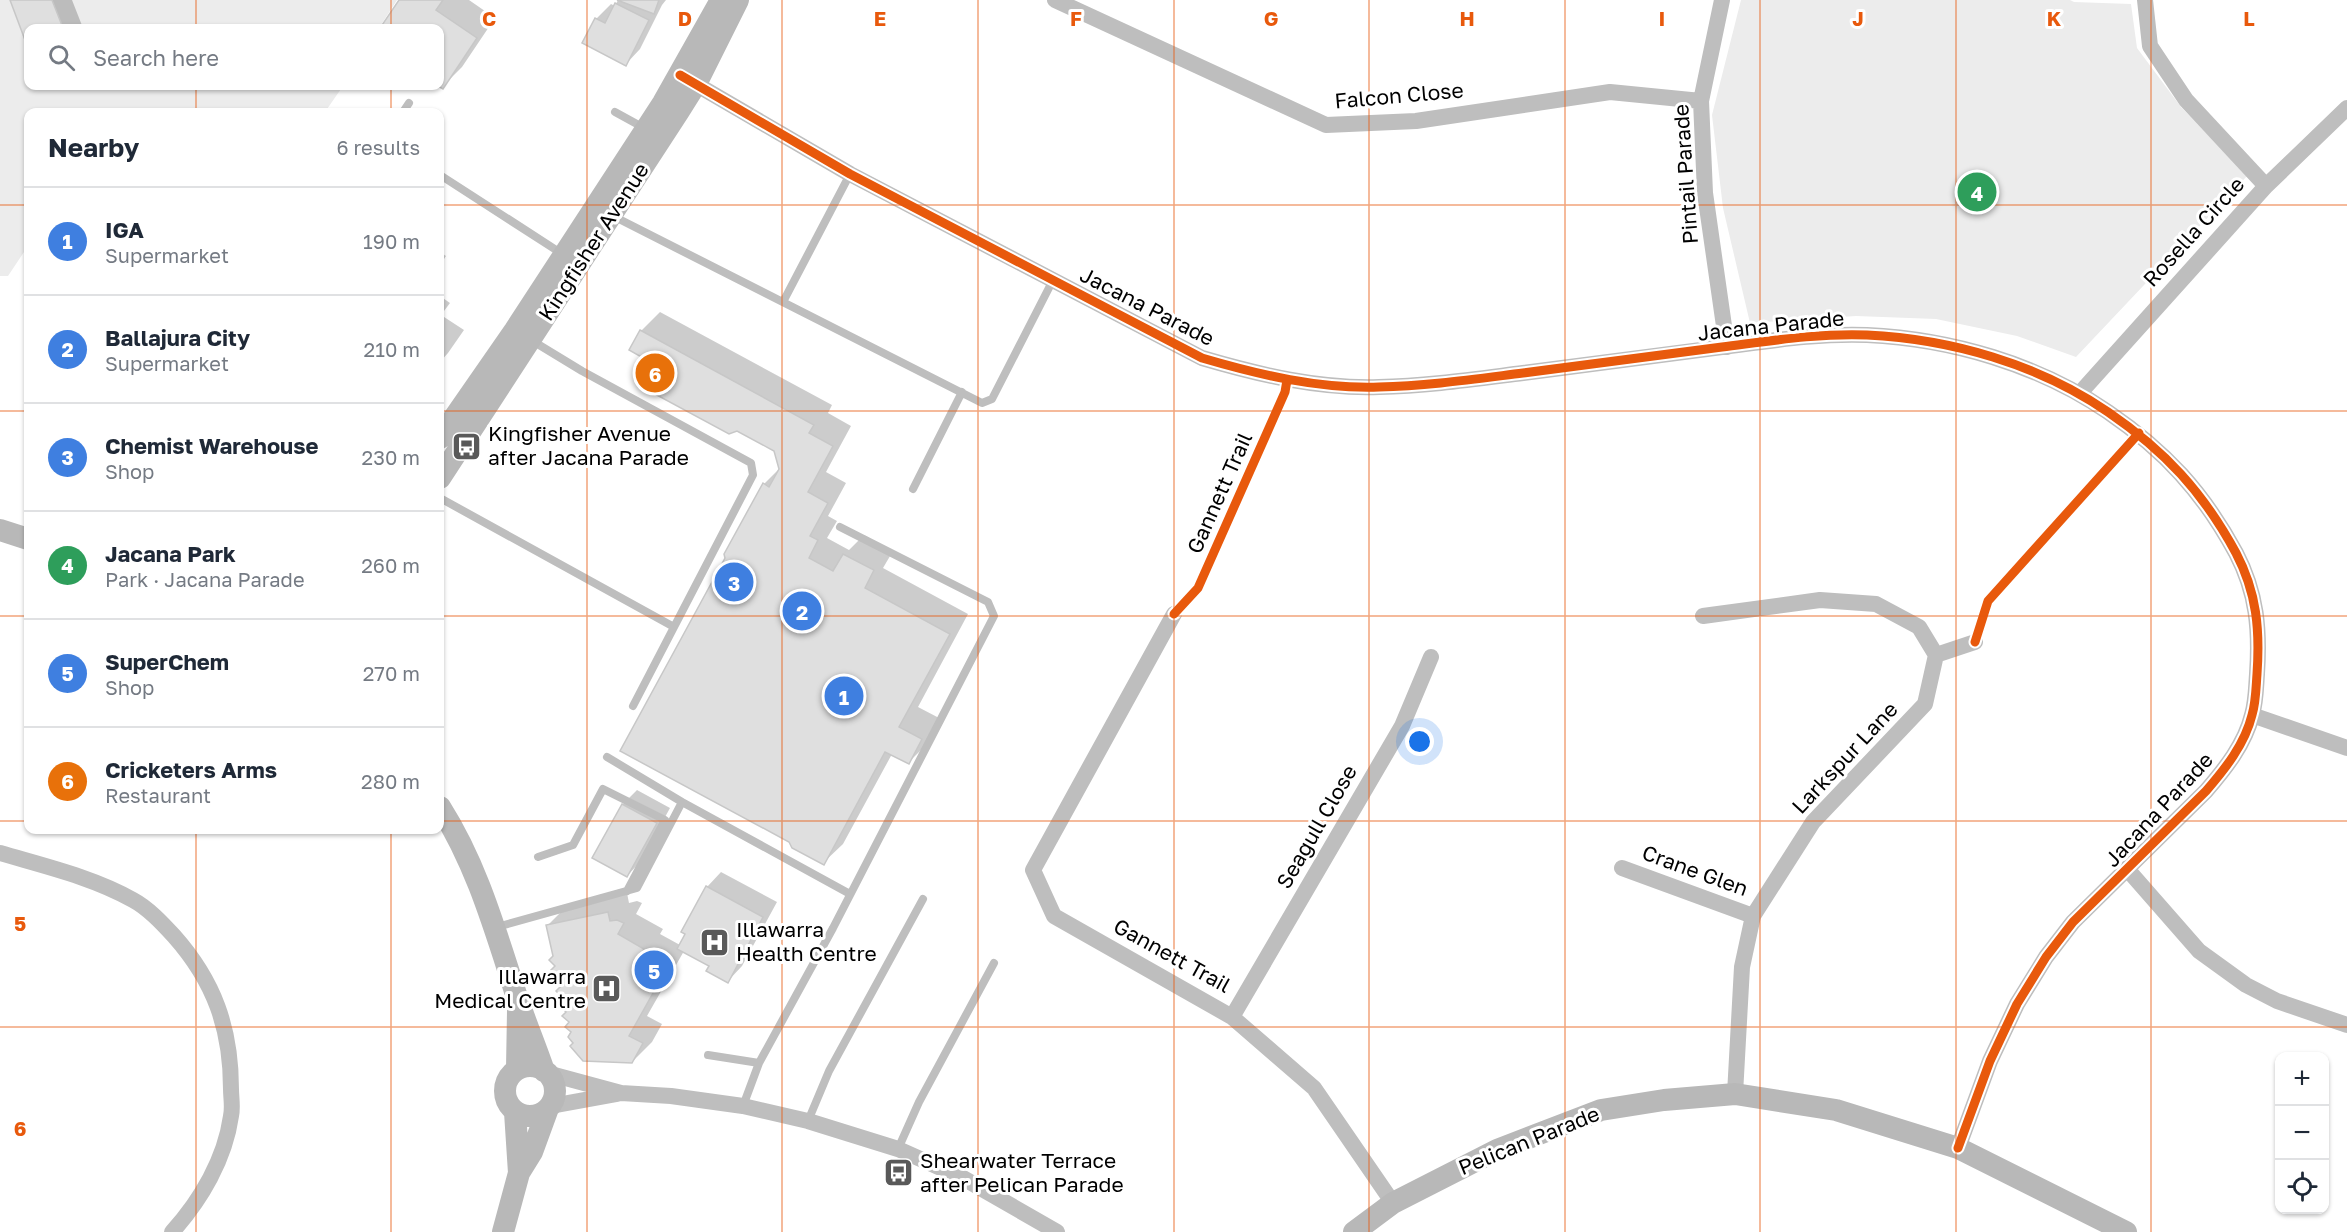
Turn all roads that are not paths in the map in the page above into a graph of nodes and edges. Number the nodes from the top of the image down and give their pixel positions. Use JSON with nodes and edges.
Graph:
{"nodes":[{"id":1,"x":721,"y":0,"type":"edge"},
{"id":2,"x":738,"y":0,"type":"edge"},
{"id":3,"x":1055,"y":0,"type":"edge"},
{"id":4,"x":1722,"y":0,"type":"edge"},
{"id":5,"x":2145,"y":0,"type":"edge"},
{"id":6,"x":688,"y":80,"type":"junction"},
{"id":7,"x":1701,"y":101,"type":"junction"},
{"id":8,"x":409,"y":103,"type":"dead end"},
{"id":9,"x":406,"y":108,"type":"edge"},
{"id":10,"x":2347,"y":108,"type":"edge"},
{"id":11,"x":615,"y":112,"type":"dead end"},
{"id":12,"x":653,"y":134,"type":"junction"},
{"id":13,"x":850,"y":174,"type":"junction"},
{"id":14,"x":444,"y":178,"type":"edge"},
{"id":15,"x":2266,"y":186,"type":"junction"},
{"id":16,"x":603,"y":211,"type":"junction"},
{"id":17,"x":571,"y":260,"type":"junction"},
{"id":18,"x":1053,"y":280,"type":"junction"},
{"id":19,"x":783,"y":302,"type":"junction"},
{"id":20,"x":523,"y":335,"type":"junction"},
{"id":21,"x":1727,"y":347,"type":"junction"},
{"id":22,"x":962,"y":392,"type":"junction"},
{"id":23,"x":2080,"y":393,"type":"junction"},
{"id":24,"x":444,"y":433,"type":"edge"},
{"id":25,"x":444,"y":471,"type":"edge"},
{"id":26,"x":913,"y":489,"type":"dead end"},
{"id":27,"x":444,"y":500,"type":"edge"},
{"id":28,"x":840,"y":527,"type":"dead end"},
{"id":29,"x":0,"y":530,"type":"edge"},
{"id":30,"x":24,"y":538,"type":"edge"},
{"id":31,"x":1174,"y":614,"type":"dead end"},
{"id":32,"x":1703,"y":616,"type":"dead end"},
{"id":33,"x":674,"y":627,"type":"junction"},
{"id":34,"x":1975,"y":642,"type":"dead end"},
{"id":35,"x":1936,"y":655,"type":"junction"},
{"id":36,"x":1431,"y":657,"type":"dead end"},
{"id":37,"x":633,"y":706,"type":"dead end"},
{"id":38,"x":2252,"y":715,"type":"junction"},
{"id":39,"x":2347,"y":748,"type":"edge"},
{"id":40,"x":607,"y":757,"type":"dead end"},
{"id":41,"x":682,"y":802,"type":"junction"},
{"id":42,"x":444,"y":814,"type":"edge"},
{"id":43,"x":0,"y":853,"type":"edge"},
{"id":44,"x":538,"y":857,"type":"dead end"},
{"id":45,"x":1622,"y":868,"type":"dead end"},
{"id":46,"x":2128,"y":870,"type":"junction"},
{"id":47,"x":627,"y":891,"type":"junction"},
{"id":48,"x":850,"y":894,"type":"junction"},
{"id":49,"x":923,"y":899,"type":"dead end"},
{"id":50,"x":1753,"y":916,"type":"junction"},
{"id":51,"x":495,"y":928,"type":"junction"},
{"id":52,"x":994,"y":963,"type":"dead end"},
{"id":53,"x":518,"y":1000,"type":"junction"},
{"id":54,"x":1232,"y":1017,"type":"junction"},
{"id":55,"x":2347,"y":1025,"type":"edge"},
{"id":56,"x":708,"y":1055,"type":"dead end"},
{"id":57,"x":759,"y":1063,"type":"junction"},
{"id":58,"x":517,"y":1070,"type":"junction"},
{"id":59,"x":546,"y":1072,"type":"junction"},
{"id":60,"x":621,"y":1093,"type":"junction"},
{"id":61,"x":1735,"y":1094,"type":"junction"},
{"id":62,"x":743,"y":1106,"type":"junction"},
{"id":63,"x":549,"y":1108,"type":"junction"},
{"id":64,"x":515,"y":1112,"type":"junction"},
{"id":65,"x":808,"y":1121,"type":"junction"},
{"id":66,"x":1958,"y":1148,"type":"junction"},
{"id":67,"x":898,"y":1149,"type":"junction"},
{"id":68,"x":519,"y":1173,"type":"junction"},
{"id":69,"x":1393,"y":1203,"type":"junction"},
{"id":70,"x":172,"y":1232,"type":"edge"},
{"id":71,"x":503,"y":1232,"type":"edge"},
{"id":72,"x":1057,"y":1232,"type":"edge"},
{"id":73,"x":1354,"y":1232,"type":"edge"},
{"id":74,"x":2125,"y":1232,"type":"edge"}],
"edges":[{"from":1,"to":6,"type":"street","name":"Kingfisher Avenue"},
{"from":2,"to":6,"type":"street","name":"Kingfisher Avenue"},
{"from":3,"to":7,"type":"street","name":"Falcon Close"},
{"from":4,"to":7,"type":"street","name":"Pintail Parade"},
{"from":5,"to":15,"type":"street"},
{"from":6,"to":12,"type":"street","name":"Kingfisher Avenue"},
{"from":6,"to":13,"type":"street","name":"Jacana Parade"},
{"from":7,"to":21,"type":"street","name":"Pintail Parade"},
{"from":8,"to":9,"type":"lane"},
{"from":10,"to":15,"type":"street","name":"Rosella Circle"},
{"from":11,"to":12,"type":"lane"},
{"from":12,"to":16,"type":"street","name":"Kingfisher Avenue"},
{"from":13,"to":18,"type":"street","name":"Jacana Parade"},
{"from":13,"to":19,"type":"lane"},
{"from":14,"to":17,"type":"lane"},
{"from":15,"to":23,"type":"street","name":"Rosella Circle"},
{"from":16,"to":17,"type":"street","name":"Kingfisher Avenue"},
{"from":16,"to":19,"type":"lane"},
{"from":17,"to":20,"type":"street","name":"Kingfisher Avenue"},
{"from":18,"to":21,"type":"street","name":"Jacana Parade"},
{"from":18,"to":22,"type":"lane"},
{"from":19,"to":22,"type":"lane"},
{"from":20,"to":24,"type":"street","name":"Kingfisher Avenue"},
{"from":20,"to":25,"type":"street","name":"Kingfisher Avenue"},
{"from":20,"to":33,"type":"lane"},
{"from":21,"to":23,"type":"street","name":"Jacana Parade"},
{"from":22,"to":26,"type":"lane"},
{"from":23,"to":38,"type":"street","name":"Jacana Parade"},
{"from":27,"to":33,"type":"lane"},
{"from":28,"to":48,"type":"lane"},
{"from":29,"to":30,"type":"street"},
{"from":31,"to":54,"type":"street","name":"Gannett Trail"},
{"from":32,"to":35,"type":"street"},
{"from":33,"to":37,"type":"lane"},
{"from":34,"to":35,"type":"street"},
{"from":35,"to":50,"type":"street","name":"Larkspur Lane"},
{"from":36,"to":54,"type":"street","name":"Seagull Close"},
{"from":38,"to":39,"type":"street"},
{"from":38,"to":46,"type":"street","name":"Jacana Parade"},
{"from":40,"to":41,"type":"lane"},
{"from":41,"to":47,"type":"lane"},
{"from":41,"to":48,"type":"lane"},
{"from":42,"to":51,"type":"street"},
{"from":43,"to":70,"type":"street"},
{"from":44,"to":47,"type":"lane"},
{"from":45,"to":50,"type":"street","name":"Crane Glen"},
{"from":46,"to":55,"type":"street"},
{"from":46,"to":66,"type":"street","name":"Jacana Parade"},
{"from":47,"to":51,"type":"lane"},
{"from":48,"to":57,"type":"lane"},
{"from":49,"to":65,"type":"lane"},
{"from":50,"to":61,"type":"street","name":"Larkspur Lane"},
{"from":51,"to":53,"type":"street"},
{"from":52,"to":67,"type":"lane"},
{"from":53,"to":58,"type":"street"},
{"from":53,"to":59,"type":"street"},
{"from":54,"to":69,"type":"street","name":"Gannett Trail"},
{"from":56,"to":57,"type":"lane"},
{"from":57,"to":62,"type":"lane"},
{"from":58,"to":59,"type":"street"},
{"from":58,"to":64,"type":"street"},
{"from":59,"to":60,"type":"street"},
{"from":59,"to":63,"type":"street"},
{"from":60,"to":62,"type":"street"},
{"from":60,"to":63,"type":"street"},
{"from":61,"to":66,"type":"street","name":"Pelican Parade"},
{"from":61,"to":69,"type":"street","name":"Pelican Parade"},
{"from":62,"to":65,"type":"street"},
{"from":63,"to":64,"type":"street"},
{"from":63,"to":68,"type":"street"},
{"from":64,"to":68,"type":"street"},
{"from":65,"to":67,"type":"street"},
{"from":66,"to":74,"type":"street","name":"Pelican Parade"},
{"from":67,"to":72,"type":"street"},
{"from":68,"to":71,"type":"street"},
{"from":69,"to":73,"type":"street","name":"Pelican Parade"}]}
